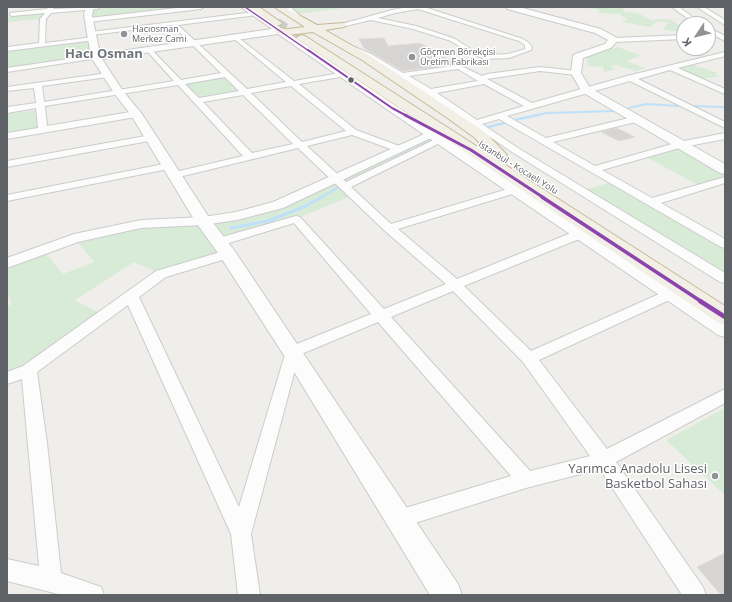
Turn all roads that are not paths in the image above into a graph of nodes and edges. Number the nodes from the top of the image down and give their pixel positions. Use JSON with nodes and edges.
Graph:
{"nodes":[{"id":1,"x":19,"y":7,"type":"edge"},
{"id":2,"x":200,"y":7,"type":"edge"},
{"id":3,"x":245,"y":7,"type":"edge"},
{"id":4,"x":267,"y":7,"type":"edge"},
{"id":5,"x":278,"y":7,"type":"edge"},
{"id":6,"x":290,"y":7,"type":"edge"},
{"id":7,"x":384,"y":7,"type":"edge"},
{"id":8,"x":418,"y":7,"type":"edge"},
{"id":9,"x":510,"y":7,"type":"edge"},
{"id":10,"x":675,"y":7,"type":"edge"},
{"id":11,"x":700,"y":7,"type":"edge"},
{"id":12,"x":51,"y":9,"type":"edge"},
{"id":13,"x":254,"y":10,"type":"edge"},
{"id":14,"x":394,"y":11,"type":"junction"},
{"id":15,"x":12,"y":14,"type":"junction"},
{"id":16,"x":688,"y":16,"type":"edge"},
{"id":17,"x":371,"y":18,"type":"junction"},
{"id":18,"x":43,"y":19,"type":"junction"},
{"id":19,"x":215,"y":19,"type":"junction"},
{"id":20,"x":7,"y":20,"type":"edge"},
{"id":21,"x":36,"y":20,"type":"dead end"},
{"id":22,"x":302,"y":20,"type":"junction"},
{"id":23,"x":290,"y":21,"type":"tunnel mouth"},
{"id":24,"x":725,"y":23,"type":"edge"},
{"id":25,"x":92,"y":24,"type":"edge"},
{"id":26,"x":174,"y":24,"type":"junction"},
{"id":27,"x":275,"y":26,"type":"junction"},
{"id":28,"x":318,"y":32,"type":"junction"},
{"id":29,"x":235,"y":37,"type":"junction"},
{"id":30,"x":676,"y":37,"type":"edge"},
{"id":31,"x":614,"y":40,"type":"junction"},
{"id":32,"x":194,"y":43,"type":"junction"},
{"id":33,"x":42,"y":45,"type":"junction"},
{"id":34,"x":7,"y":49,"type":"edge"},
{"id":35,"x":149,"y":50,"type":"junction"},
{"id":36,"x":725,"y":54,"type":"edge"},
{"id":37,"x":710,"y":58,"type":"junction"},
{"id":38,"x":720,"y":63,"type":"dead end"},
{"id":39,"x":671,"y":68,"type":"junction"},
{"id":40,"x":7,"y":70,"type":"edge"},
{"id":41,"x":576,"y":73,"type":"junction"},
{"id":42,"x":343,"y":74,"type":"junction"},
{"id":43,"x":108,"y":75,"type":"junction"},
{"id":44,"x":226,"y":75,"type":"junction"},
{"id":45,"x":402,"y":75,"type":"junction"},
{"id":46,"x":630,"y":78,"type":"junction"},
{"id":47,"x":483,"y":80,"type":"junction"},
{"id":48,"x":180,"y":83,"type":"junction"},
{"id":49,"x":294,"y":84,"type":"junction"},
{"id":50,"x":38,"y":85,"type":"junction"},
{"id":51,"x":7,"y":89,"type":"edge"},
{"id":52,"x":586,"y":90,"type":"junction"},
{"id":53,"x":430,"y":92,"type":"junction"},
{"id":54,"x":725,"y":92,"type":"edge"},
{"id":55,"x":119,"y":93,"type":"junction"},
{"id":56,"x":244,"y":93,"type":"junction"},
{"id":57,"x":198,"y":101,"type":"junction"},
{"id":58,"x":39,"y":105,"type":"junction"},
{"id":59,"x":532,"y":107,"type":"junction"},
{"id":60,"x":392,"y":108,"type":"junction"},
{"id":61,"x":7,"y":110,"type":"edge"},
{"id":62,"x":136,"y":114,"type":"junction"},
{"id":63,"x":500,"y":116,"type":"junction"},
{"id":64,"x":637,"y":119,"type":"junction"},
{"id":65,"x":475,"y":123,"type":"junction"},
{"id":66,"x":725,"y":125,"type":"edge"},
{"id":67,"x":43,"y":130,"type":"junction"},
{"id":68,"x":353,"y":132,"type":"junction"},
{"id":69,"x":7,"y":136,"type":"edge"},
{"id":70,"x":725,"y":136,"type":"edge"},
{"id":71,"x":436,"y":137,"type":"junction"},
{"id":72,"x":151,"y":138,"type":"junction"},
{"id":73,"x":545,"y":141,"type":"junction"},
{"id":74,"x":682,"y":144,"type":"junction"},
{"id":75,"x":300,"y":145,"type":"junction"},
{"id":76,"x":399,"y":149,"type":"junction"},
{"id":77,"x":471,"y":150,"type":"junction"},
{"id":78,"x":499,"y":155,"type":"junction"},
{"id":79,"x":250,"y":157,"type":"junction"},
{"id":80,"x":7,"y":164,"type":"edge"},
{"id":81,"x":594,"y":169,"type":"junction"},
{"id":82,"x":172,"y":170,"type":"junction"},
{"id":83,"x":725,"y":170,"type":"edge"},
{"id":84,"x":725,"y":180,"type":"edge"},
{"id":85,"x":341,"y":183,"type":"junction"},
{"id":86,"x":515,"y":190,"type":"junction"},
{"id":87,"x":7,"y":198,"type":"edge"},
{"id":88,"x":652,"y":202,"type":"junction"},
{"id":89,"x":203,"y":221,"type":"junction"},
{"id":90,"x":390,"y":228,"type":"junction"},
{"id":91,"x":580,"y":234,"type":"junction"},
{"id":92,"x":725,"y":244,"type":"edge"},
{"id":93,"x":223,"y":248,"type":"junction"},
{"id":94,"x":7,"y":263,"type":"edge"},
{"id":95,"x":725,"y":279,"type":"edge"},
{"id":96,"x":455,"y":285,"type":"junction"},
{"id":97,"x":671,"y":294,"type":"junction"},
{"id":98,"x":131,"y":295,"type":"junction"},
{"id":99,"x":725,"y":299,"type":"edge"},
{"id":100,"x":382,"y":316,"type":"junction"},
{"id":101,"x":725,"y":317,"type":"edge"},
{"id":102,"x":725,"y":330,"type":"edge"},
{"id":103,"x":292,"y":352,"type":"junction"},
{"id":104,"x":529,"y":358,"type":"junction"},
{"id":105,"x":29,"y":370,"type":"junction"},
{"id":106,"x":7,"y":378,"type":"edge"},
{"id":107,"x":725,"y":395,"type":"edge"},
{"id":108,"x":604,"y":460,"type":"junction"},
{"id":109,"x":526,"y":480,"type":"junction"},
{"id":110,"x":399,"y":519,"type":"junction"},
{"id":111,"x":241,"y":534,"type":"junction"},
{"id":112,"x":7,"y":570,"type":"edge"},
{"id":113,"x":51,"y":580,"type":"junction"},
{"id":114,"x":93,"y":595,"type":"edge"},
{"id":115,"x":249,"y":595,"type":"edge"},
{"id":116,"x":447,"y":595,"type":"edge"},
{"id":117,"x":695,"y":595,"type":"edge"}],
"edges":[{"from":1,"to":15,"type":"street"},
{"from":2,"to":19,"type":"street"},
{"from":2,"to":25,"type":"street"},
{"from":3,"to":13,"type":"main road"},
{"from":4,"to":23,"type":"highway"},
{"from":5,"to":22,"type":"highway"},
{"from":6,"to":22,"type":"street"},
{"from":7,"to":14,"type":"street"},
{"from":8,"to":14,"type":"street"},
{"from":8,"to":17,"type":"street"},
{"from":9,"to":31,"type":"main road"},
{"from":10,"to":16,"type":"street"},
{"from":11,"to":24,"type":"street"},
{"from":12,"to":15,"type":"street"},
{"from":12,"to":18,"type":"street"},
{"from":12,"to":25,"type":"street"},
{"from":13,"to":19,"type":"street"},
{"from":13,"to":27,"type":"highway"},
{"from":14,"to":17,"type":"street"},
{"from":15,"to":20,"type":"street"},
{"from":17,"to":28,"type":"street"},
{"from":18,"to":21,"type":"street"},
{"from":18,"to":33,"type":"street"},
{"from":19,"to":26,"type":"street"},
{"from":22,"to":27,"type":"highway"},
{"from":22,"to":28,"type":"highway"},
{"from":25,"to":26,"type":"street"},
{"from":25,"to":33,"type":"street"},
{"from":25,"to":35,"type":"main road"},
{"from":25,"to":40,"type":"street"},
{"from":25,"to":43,"type":"main road"},
{"from":26,"to":32,"type":"street"},
{"from":27,"to":28,"type":"main road"},
{"from":27,"to":28,"type":"highway"},
{"from":27,"to":29,"type":"main road"},
{"from":28,"to":42,"type":"main road"},
{"from":28,"to":45,"type":"street"},
{"from":28,"to":77,"type":"highway"},
{"from":28,"to":78,"type":"highway","name":"İstanbul - Kocaeli Yolu"},
{"from":28,"to":78,"type":"highway"},
{"from":29,"to":32,"type":"main road"},
{"from":29,"to":49,"type":"street"},
{"from":30,"to":31,"type":"street"},
{"from":31,"to":41,"type":"main road"},
{"from":32,"to":35,"type":"main road"},
{"from":32,"to":44,"type":"street"},
{"from":33,"to":34,"type":"street"},
{"from":35,"to":48,"type":"street"},
{"from":36,"to":37,"type":"street"},
{"from":37,"to":38,"type":"street"},
{"from":37,"to":39,"type":"street"},
{"from":39,"to":46,"type":"street"},
{"from":39,"to":54,"type":"street"},
{"from":41,"to":47,"type":"street"},
{"from":41,"to":52,"type":"main road"},
{"from":42,"to":49,"type":"street"},
{"from":42,"to":60,"type":"main road"},
{"from":43,"to":50,"type":"street"},
{"from":43,"to":55,"type":"main road"},
{"from":44,"to":48,"type":"street"},
{"from":44,"to":56,"type":"street"},
{"from":45,"to":47,"type":"street"},
{"from":45,"to":53,"type":"street"},
{"from":46,"to":52,"type":"street"},
{"from":46,"to":66,"type":"street"},
{"from":47,"to":53,"type":"street"},
{"from":47,"to":59,"type":"street"},
{"from":48,"to":55,"type":"street"},
{"from":48,"to":57,"type":"street"},
{"from":49,"to":56,"type":"street"},
{"from":49,"to":68,"type":"street"},
{"from":50,"to":51,"type":"street"},
{"from":50,"to":58,"type":"street"},
{"from":52,"to":59,"type":"street"},
{"from":52,"to":64,"type":"main road"},
{"from":53,"to":65,"type":"street"},
{"from":55,"to":58,"type":"street"},
{"from":55,"to":62,"type":"main road"},
{"from":56,"to":57,"type":"street"},
{"from":56,"to":75,"type":"street"},
{"from":57,"to":79,"type":"street"},
{"from":58,"to":61,"type":"street"},
{"from":58,"to":67,"type":"street"},
{"from":59,"to":63,"type":"street"},
{"from":60,"to":71,"type":"main road"},
{"from":60,"to":77,"type":"highway"},
{"from":62,"to":67,"type":"street"},
{"from":62,"to":72,"type":"main road"},
{"from":63,"to":65,"type":"street"},
{"from":63,"to":73,"type":"street"},
{"from":64,"to":73,"type":"street"},
{"from":64,"to":74,"type":"main road"},
{"from":65,"to":95,"type":"street"},
{"from":67,"to":69,"type":"street"},
{"from":68,"to":75,"type":"street"},
{"from":68,"to":76,"type":"street"},
{"from":70,"to":74,"type":"street"},
{"from":71,"to":76,"type":"street"},
{"from":71,"to":85,"type":"street"},
{"from":71,"to":86,"type":"main road"},
{"from":72,"to":80,"type":"street"},
{"from":72,"to":82,"type":"main road"},
{"from":73,"to":81,"type":"street"},
{"from":74,"to":81,"type":"street"},
{"from":74,"to":83,"type":"main road"},
{"from":75,"to":79,"type":"street"},
{"from":75,"to":85,"type":"street"},
{"from":76,"to":85,"type":"street"},
{"from":77,"to":101,"type":"highway"},
{"from":78,"to":99,"type":"highway","name":"İstanbul - Kocaeli Yolu"},
{"from":79,"to":82,"type":"street"},
{"from":81,"to":88,"type":"street"},
{"from":82,"to":87,"type":"street"},
{"from":82,"to":89,"type":"main road"},
{"from":84,"to":88,"type":"street"},
{"from":85,"to":89,"type":"street"},
{"from":85,"to":90,"type":"street"},
{"from":86,"to":90,"type":"street"},
{"from":86,"to":91,"type":"main road"},
{"from":88,"to":92,"type":"street"},
{"from":89,"to":93,"type":"main road"},
{"from":89,"to":94,"type":"street"},
{"from":90,"to":96,"type":"street"},
{"from":91,"to":96,"type":"street"},
{"from":91,"to":97,"type":"main road"},
{"from":93,"to":98,"type":"street"},
{"from":93,"to":100,"type":"street"},
{"from":93,"to":103,"type":"main road"},
{"from":96,"to":100,"type":"street"},
{"from":96,"to":104,"type":"street"},
{"from":97,"to":102,"type":"main road"},
{"from":97,"to":104,"type":"street"},
{"from":98,"to":105,"type":"street"},
{"from":98,"to":111,"type":"street"},
{"from":100,"to":103,"type":"street"},
{"from":100,"to":109,"type":"street"},
{"from":103,"to":110,"type":"main road"},
{"from":103,"to":111,"type":"street"},
{"from":104,"to":108,"type":"street"},
{"from":105,"to":106,"type":"street"},
{"from":105,"to":113,"type":"street"},
{"from":107,"to":108,"type":"street"},
{"from":108,"to":109,"type":"street"},
{"from":108,"to":117,"type":"street"},
{"from":109,"to":110,"type":"street"},
{"from":110,"to":116,"type":"main road"},
{"from":111,"to":115,"type":"street"},
{"from":112,"to":113,"type":"street"},
{"from":113,"to":114,"type":"street"}]}
